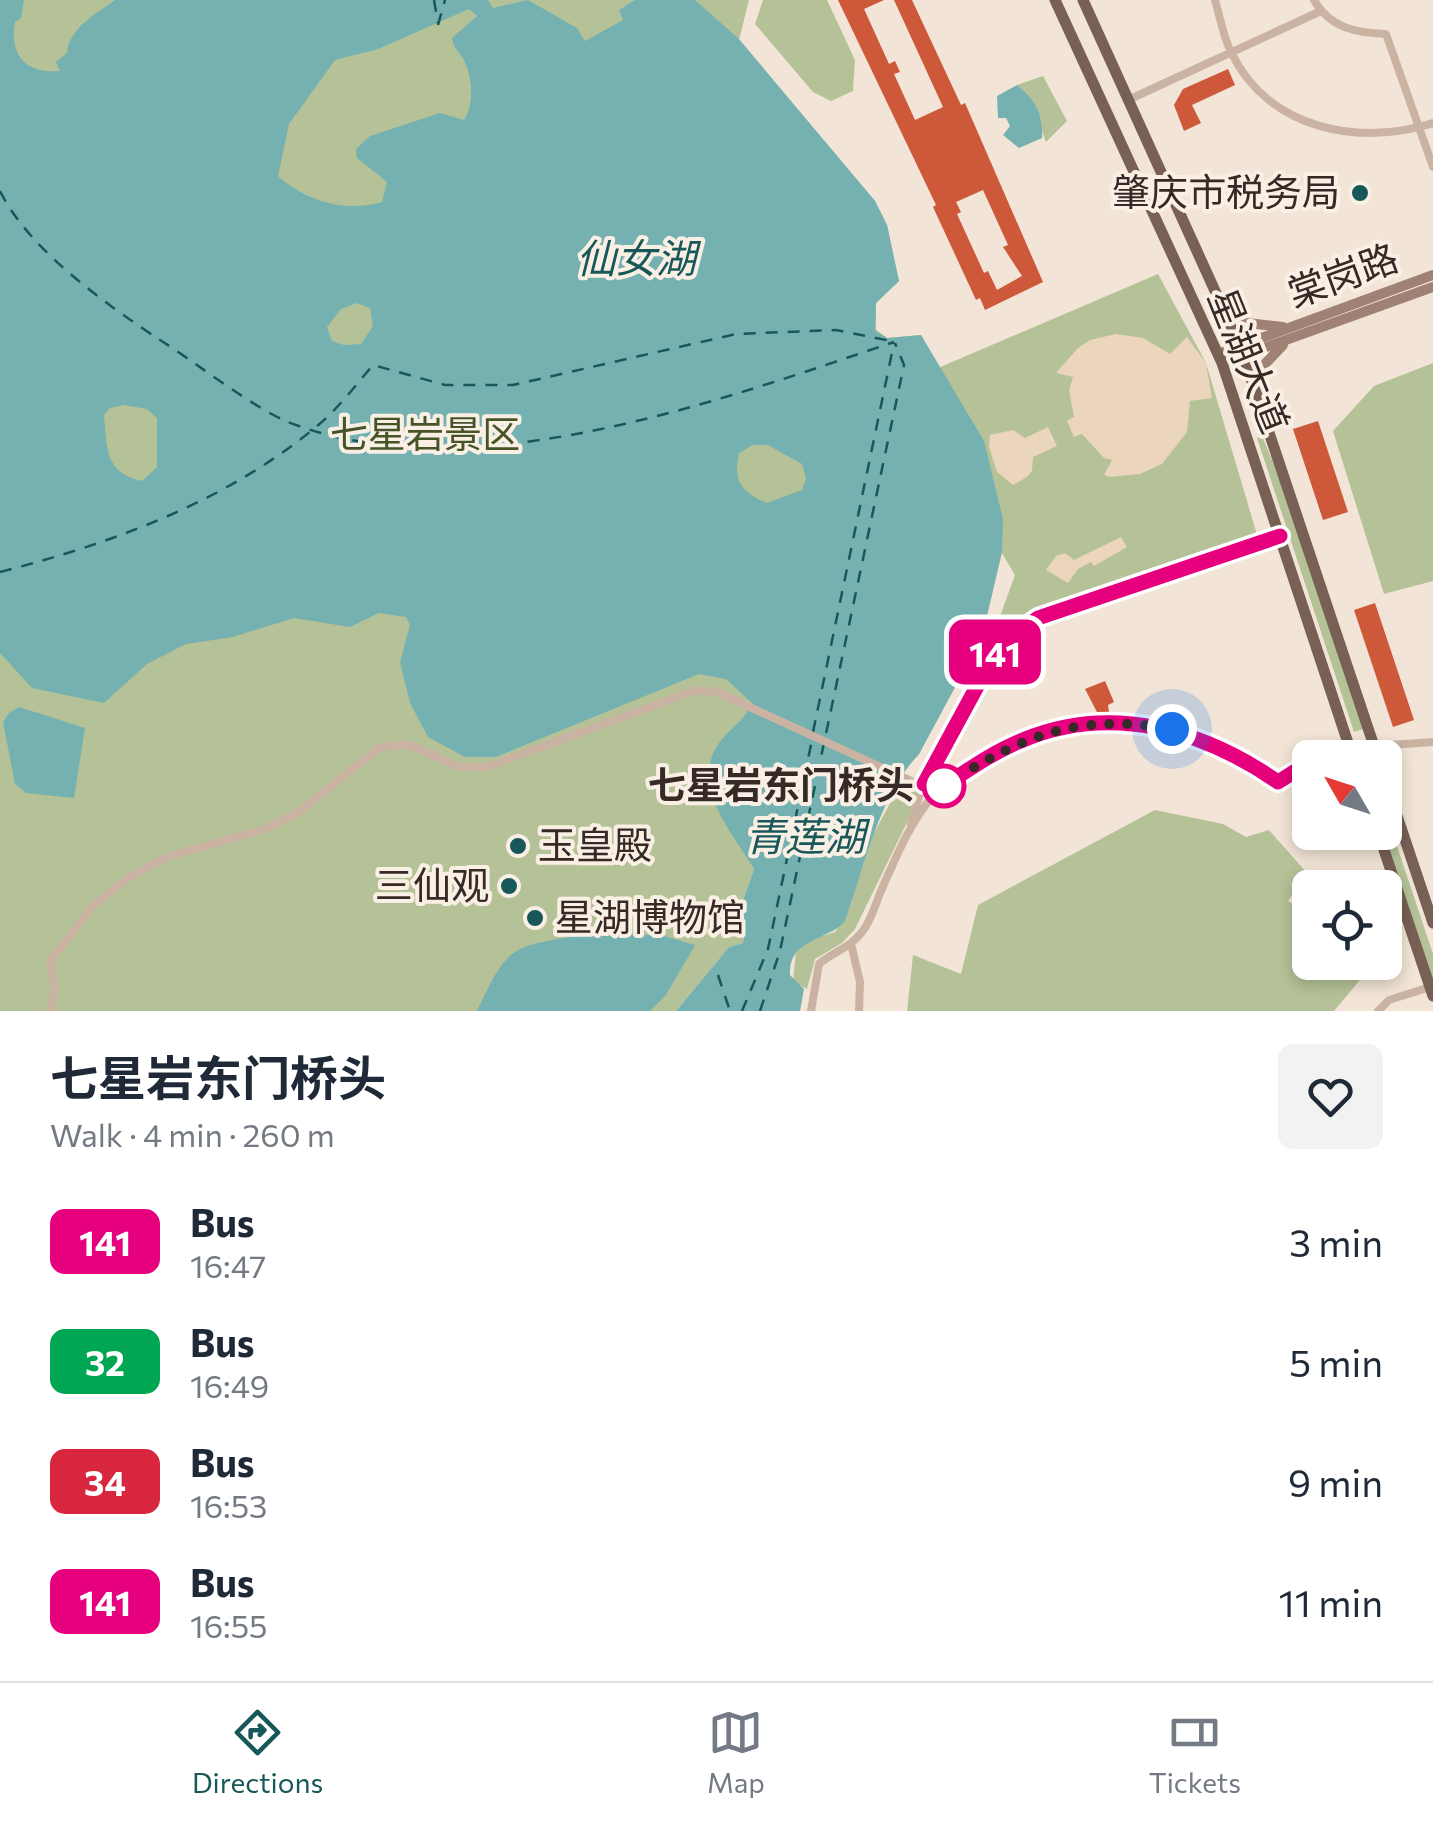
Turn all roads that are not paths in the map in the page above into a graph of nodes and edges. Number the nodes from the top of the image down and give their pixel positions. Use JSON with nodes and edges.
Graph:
{"nodes":[{"id":1,"x":1055,"y":0,"type":"edge"},
{"id":2,"x":1083,"y":0,"type":"edge"},
{"id":3,"x":1216,"y":0,"type":"edge"},
{"id":4,"x":1314,"y":0,"type":"edge"},
{"id":5,"x":1321,"y":11,"type":"junction"},
{"id":6,"x":1232,"y":55,"type":"junction"},
{"id":7,"x":1130,"y":99,"type":"junction"},
{"id":8,"x":1433,"y":123,"type":"edge"},
{"id":9,"x":1419,"y":128,"type":"junction"},
{"id":10,"x":1433,"y":166,"type":"edge"},
{"id":11,"x":1179,"y":206,"type":"junction"},
{"id":12,"x":1154,"y":216,"type":"junction"},
{"id":13,"x":1433,"y":275,"type":"edge"},
{"id":14,"x":1433,"y":286,"type":"edge"},
{"id":15,"x":1405,"y":291,"type":"junction"},
{"id":16,"x":1222,"y":300,"type":"junction"},
{"id":17,"x":1291,"y":332,"type":"junction"},
{"id":18,"x":1242,"y":351,"type":"junction"},
{"id":19,"x":1220,"y":359,"type":"junction"},
{"id":20,"x":1259,"y":400,"type":"junction"},
{"id":21,"x":1269,"y":432,"type":"junction"},
{"id":22,"x":1248,"y":437,"type":"junction"},
{"id":23,"x":1280,"y":536,"type":"junction"},
{"id":24,"x":1347,"y":740,"type":"edge"},
{"id":25,"x":1372,"y":740,"type":"edge"},
{"id":26,"x":1433,"y":742,"type":"edge"},
{"id":27,"x":1402,"y":747,"type":"edge"},
{"id":28,"x":1292,"y":773,"type":"edge"},
{"id":29,"x":922,"y":788,"type":"junction"},
{"id":30,"x":935,"y":793,"type":"junction"},
{"id":31,"x":1402,"y":831,"type":"edge"},
{"id":32,"x":908,"y":833,"type":"junction"},
{"id":33,"x":1384,"y":850,"type":"edge"},
{"id":34,"x":1433,"y":923,"type":"edge"},
{"id":35,"x":851,"y":944,"type":"junction"},
{"id":36,"x":1432,"y":992,"type":"edge"},
{"id":37,"x":50,"y":1011,"type":"edge"},
{"id":38,"x":812,"y":1011,"type":"edge"},
{"id":39,"x":860,"y":1011,"type":"edge"},
{"id":40,"x":1378,"y":1011,"type":"edge"}],
"edges":[{"from":1,"to":12,"type":"main road","name":"星湖大道"},
{"from":2,"to":7,"type":"main road","name":"星湖大道"},
{"from":3,"to":6,"type":"street"},
{"from":4,"to":5,"type":"street"},
{"from":5,"to":6,"type":"street"},
{"from":5,"to":9,"type":"street"},
{"from":6,"to":7,"type":"street"},
{"from":6,"to":9,"type":"street"},
{"from":7,"to":11,"type":"main road","name":"星湖大道"},
{"from":8,"to":9,"type":"street"},
{"from":9,"to":10,"type":"street"},
{"from":11,"to":12,"type":"main road"},
{"from":11,"to":16,"type":"main road","name":"星湖大道"},
{"from":12,"to":19,"type":"main road","name":"星湖大道"},
{"from":13,"to":15,"type":"main road","name":"棠岗路"},
{"from":14,"to":15,"type":"main road","name":"棠岗路"},
{"from":15,"to":17,"type":"main road","name":"棠岗路"},
{"from":16,"to":17,"type":"main road"},
{"from":16,"to":18,"type":"main road","name":"星湖大道"},
{"from":17,"to":18,"type":"main road","name":"棠岗路"},
{"from":17,"to":20,"type":"main road"},
{"from":18,"to":19,"type":"main road","name":"棠岗路"},
{"from":18,"to":20,"type":"main road","name":"星湖大道"},
{"from":19,"to":22,"type":"main road","name":"星湖大道"},
{"from":20,"to":21,"type":"main road","name":"星湖大道"},
{"from":21,"to":22,"type":"main road"},
{"from":21,"to":25,"type":"main road","name":"星湖大道"},
{"from":22,"to":23,"type":"main road","name":"星湖大道"},
{"from":23,"to":24,"type":"main road","name":"星湖大道"},
{"from":23,"to":29,"type":"street"},
{"from":26,"to":27,"type":"street"},
{"from":28,"to":30,"type":"street"},
{"from":29,"to":30,"type":"street"},
{"from":29,"to":32,"type":"street"},
{"from":29,"to":37,"type":"street"},
{"from":30,"to":32,"type":"street"},
{"from":31,"to":34,"type":"main road"},
{"from":32,"to":35,"type":"street"},
{"from":33,"to":36,"type":"main road"},
{"from":35,"to":38,"type":"street"},
{"from":35,"to":39,"type":"street"},
{"from":36,"to":40,"type":"street"}]}
